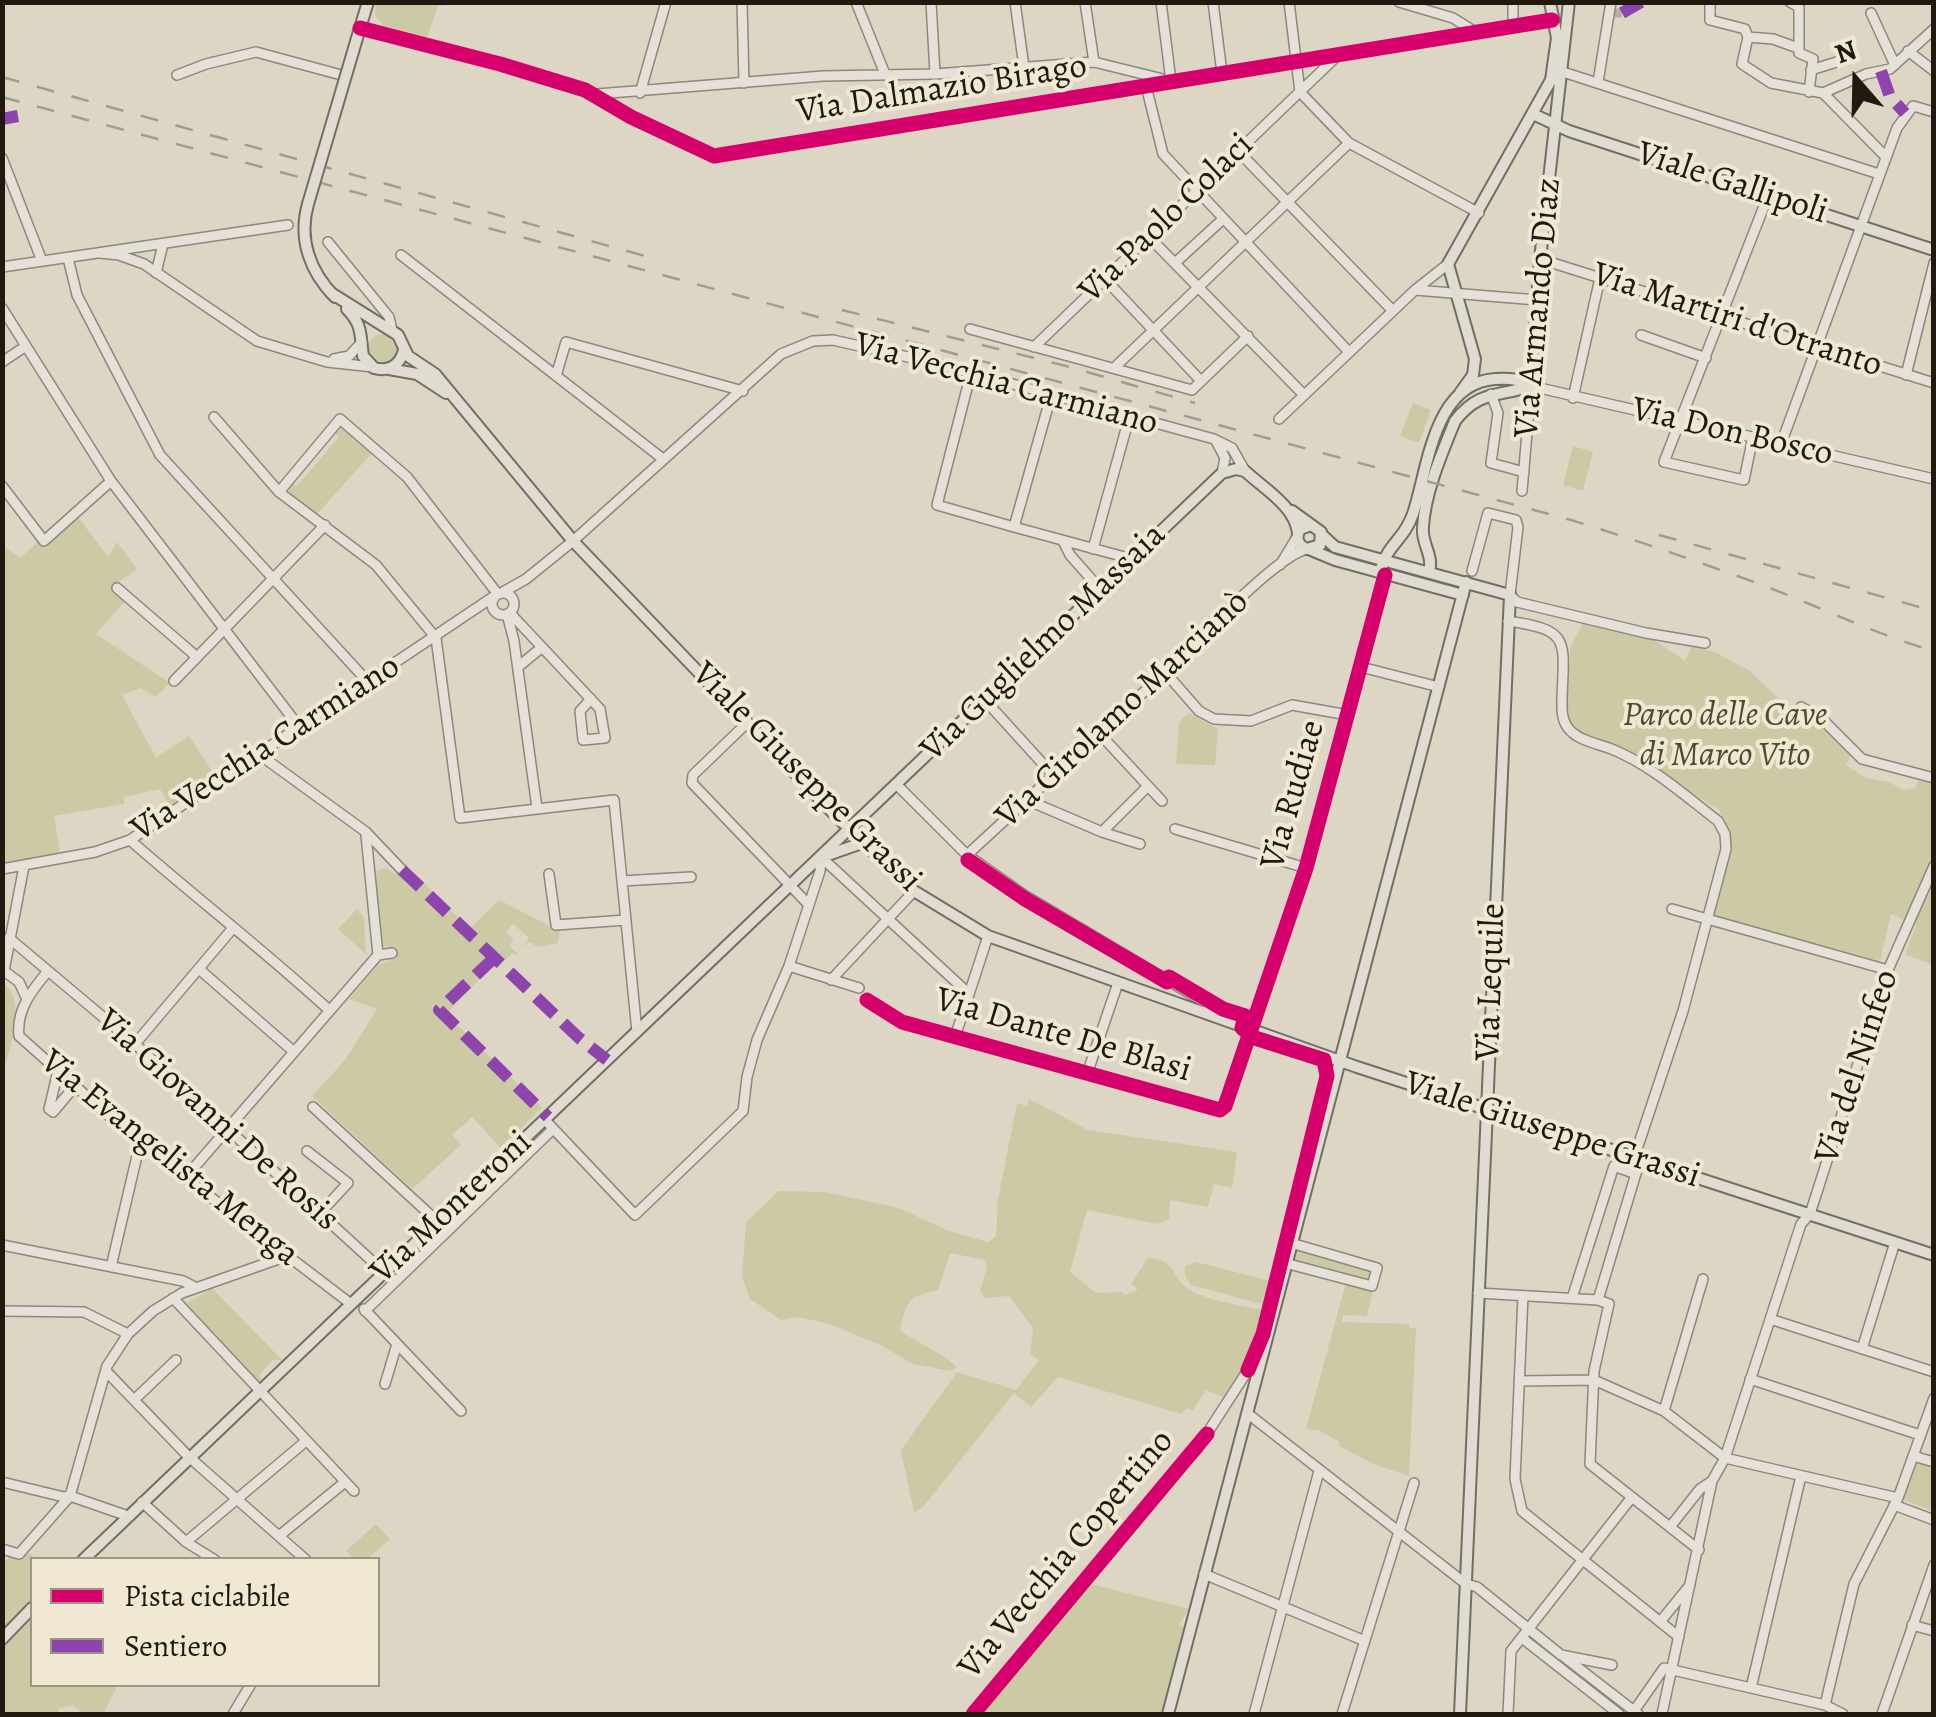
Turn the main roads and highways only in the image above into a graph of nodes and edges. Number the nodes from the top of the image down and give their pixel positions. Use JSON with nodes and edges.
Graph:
{"nodes":[{"id":1,"x":368,"y":2,"type":"edge"},
{"id":2,"x":1550,"y":2,"type":"edge"},
{"id":3,"x":1569,"y":2,"type":"edge"},
{"id":4,"x":1532,"y":114,"type":"junction"},
{"id":5,"x":1556,"y":125,"type":"junction"},
{"id":6,"x":1934,"y":250,"type":"edge"},
{"id":7,"x":331,"y":293,"type":"junction"},
{"id":8,"x":387,"y":329,"type":"junction"},
{"id":9,"x":364,"y":340,"type":"junction"},
{"id":10,"x":404,"y":350,"type":"junction"},
{"id":11,"x":388,"y":369,"type":"junction"},
{"id":12,"x":1532,"y":386,"type":"junction"},
{"id":13,"x":1460,"y":393,"type":"junction"},
{"id":14,"x":452,"y":396,"type":"junction"},
{"id":15,"x":1286,"y":509,"type":"junction"},
{"id":16,"x":1311,"y":525,"type":"junction"},
{"id":17,"x":1404,"y":532,"type":"junction"},
{"id":18,"x":1298,"y":535,"type":"junction"},
{"id":19,"x":1322,"y":536,"type":"junction"},
{"id":20,"x":1309,"y":550,"type":"junction"},
{"id":21,"x":1352,"y":552,"type":"junction"},
{"id":22,"x":1383,"y":559,"type":"junction"},
{"id":23,"x":1429,"y":572,"type":"junction"},
{"id":24,"x":1382,"y":574,"type":"junction"},
{"id":25,"x":1466,"y":582,"type":"junction"},
{"id":26,"x":1418,"y":583,"type":"junction"},
{"id":27,"x":1463,"y":595,"type":"junction"},
{"id":28,"x":847,"y":827,"type":"junction"},
{"id":29,"x":862,"y":843,"type":"junction"},
{"id":30,"x":821,"y":858,"type":"junction"},
{"id":31,"x":1339,"y":1059,"type":"junction"},
{"id":32,"x":1487,"y":1110,"type":"junction"},
{"id":33,"x":1934,"y":1254,"type":"edge"},
{"id":34,"x":85,"y":1557,"type":"edge"},
{"id":35,"x":30,"y":1610,"type":"edge"},
{"id":36,"x":2,"y":1639,"type":"edge"},
{"id":37,"x":1168,"y":1714,"type":"edge"},
{"id":38,"x":1460,"y":1714,"type":"edge"}],
"edges":[{"from":1,"to":7,"type":"main road","bridge":true},
{"from":2,"to":4,"type":"main road"},
{"from":3,"to":5,"type":"main road","name":"Via Armando Diaz"},
{"from":4,"to":5,"type":"main road","name":"Viale Gallipoli"},
{"from":4,"to":13,"type":"main road"},
{"from":5,"to":6,"type":"main road","name":"Viale Gallipoli"},
{"from":5,"to":12,"type":"main road","name":"Via Armando Diaz"},
{"from":7,"to":8,"type":"main road"},
{"from":7,"to":9,"type":"main road"},
{"from":8,"to":9,"type":"main road"},
{"from":8,"to":10,"type":"main road","name":"Viale Giuseppe Grassi"},
{"from":9,"to":11,"type":"main road","name":"Viale Giuseppe Grassi"},
{"from":10,"to":11,"type":"main road"},
{"from":10,"to":14,"type":"main road","name":"Viale Giuseppe Grassi"},
{"from":11,"to":14,"type":"main road","name":"Viale Giuseppe Grassi"},
{"from":12,"to":13,"type":"main road"},
{"from":12,"to":23,"type":"main road"},
{"from":13,"to":17,"type":"main road"},
{"from":14,"to":28,"type":"main road","name":"Viale Giuseppe Grassi"},
{"from":15,"to":16,"type":"main road"},
{"from":15,"to":18,"type":"main road"},
{"from":15,"to":28,"type":"main road","name":"Via Guglielmo Massaia"},
{"from":16,"to":18,"type":"main road"},
{"from":16,"to":19,"type":"main road"},
{"from":17,"to":21,"type":"main road"},
{"from":17,"to":22,"type":"main road"},
{"from":18,"to":20,"type":"main road"},
{"from":19,"to":20,"type":"main road"},
{"from":19,"to":21,"type":"main road"},
{"from":20,"to":24,"type":"main road"},
{"from":21,"to":22,"type":"main road"},
{"from":22,"to":23,"type":"main road"},
{"from":22,"to":24,"type":"main road"},
{"from":23,"to":25,"type":"main road"},
{"from":23,"to":26,"type":"main road"},
{"from":24,"to":26,"type":"main road"},
{"from":25,"to":27,"type":"main road"},
{"from":25,"to":32,"type":"main road","name":"Via Lequile"},
{"from":26,"to":27,"type":"main road"},
{"from":27,"to":31,"type":"main road"},
{"from":28,"to":29,"type":"main road","name":"Viale Giuseppe Grassi"},
{"from":28,"to":30,"type":"main road","name":"Via Monteroni"},
{"from":29,"to":30,"type":"main road","name":"Via Monteroni"},
{"from":29,"to":31,"type":"main road","name":"Viale Giuseppe Grassi"},
{"from":30,"to":34,"type":"main road","name":"Via Monteroni"},
{"from":31,"to":32,"type":"main road","name":"Viale Giuseppe Grassi"},
{"from":31,"to":37,"type":"main road"},
{"from":32,"to":33,"type":"main road","name":"Viale Giuseppe Grassi"},
{"from":32,"to":38,"type":"main road","name":"Via Lequile"},
{"from":35,"to":36,"type":"main road"}]}
